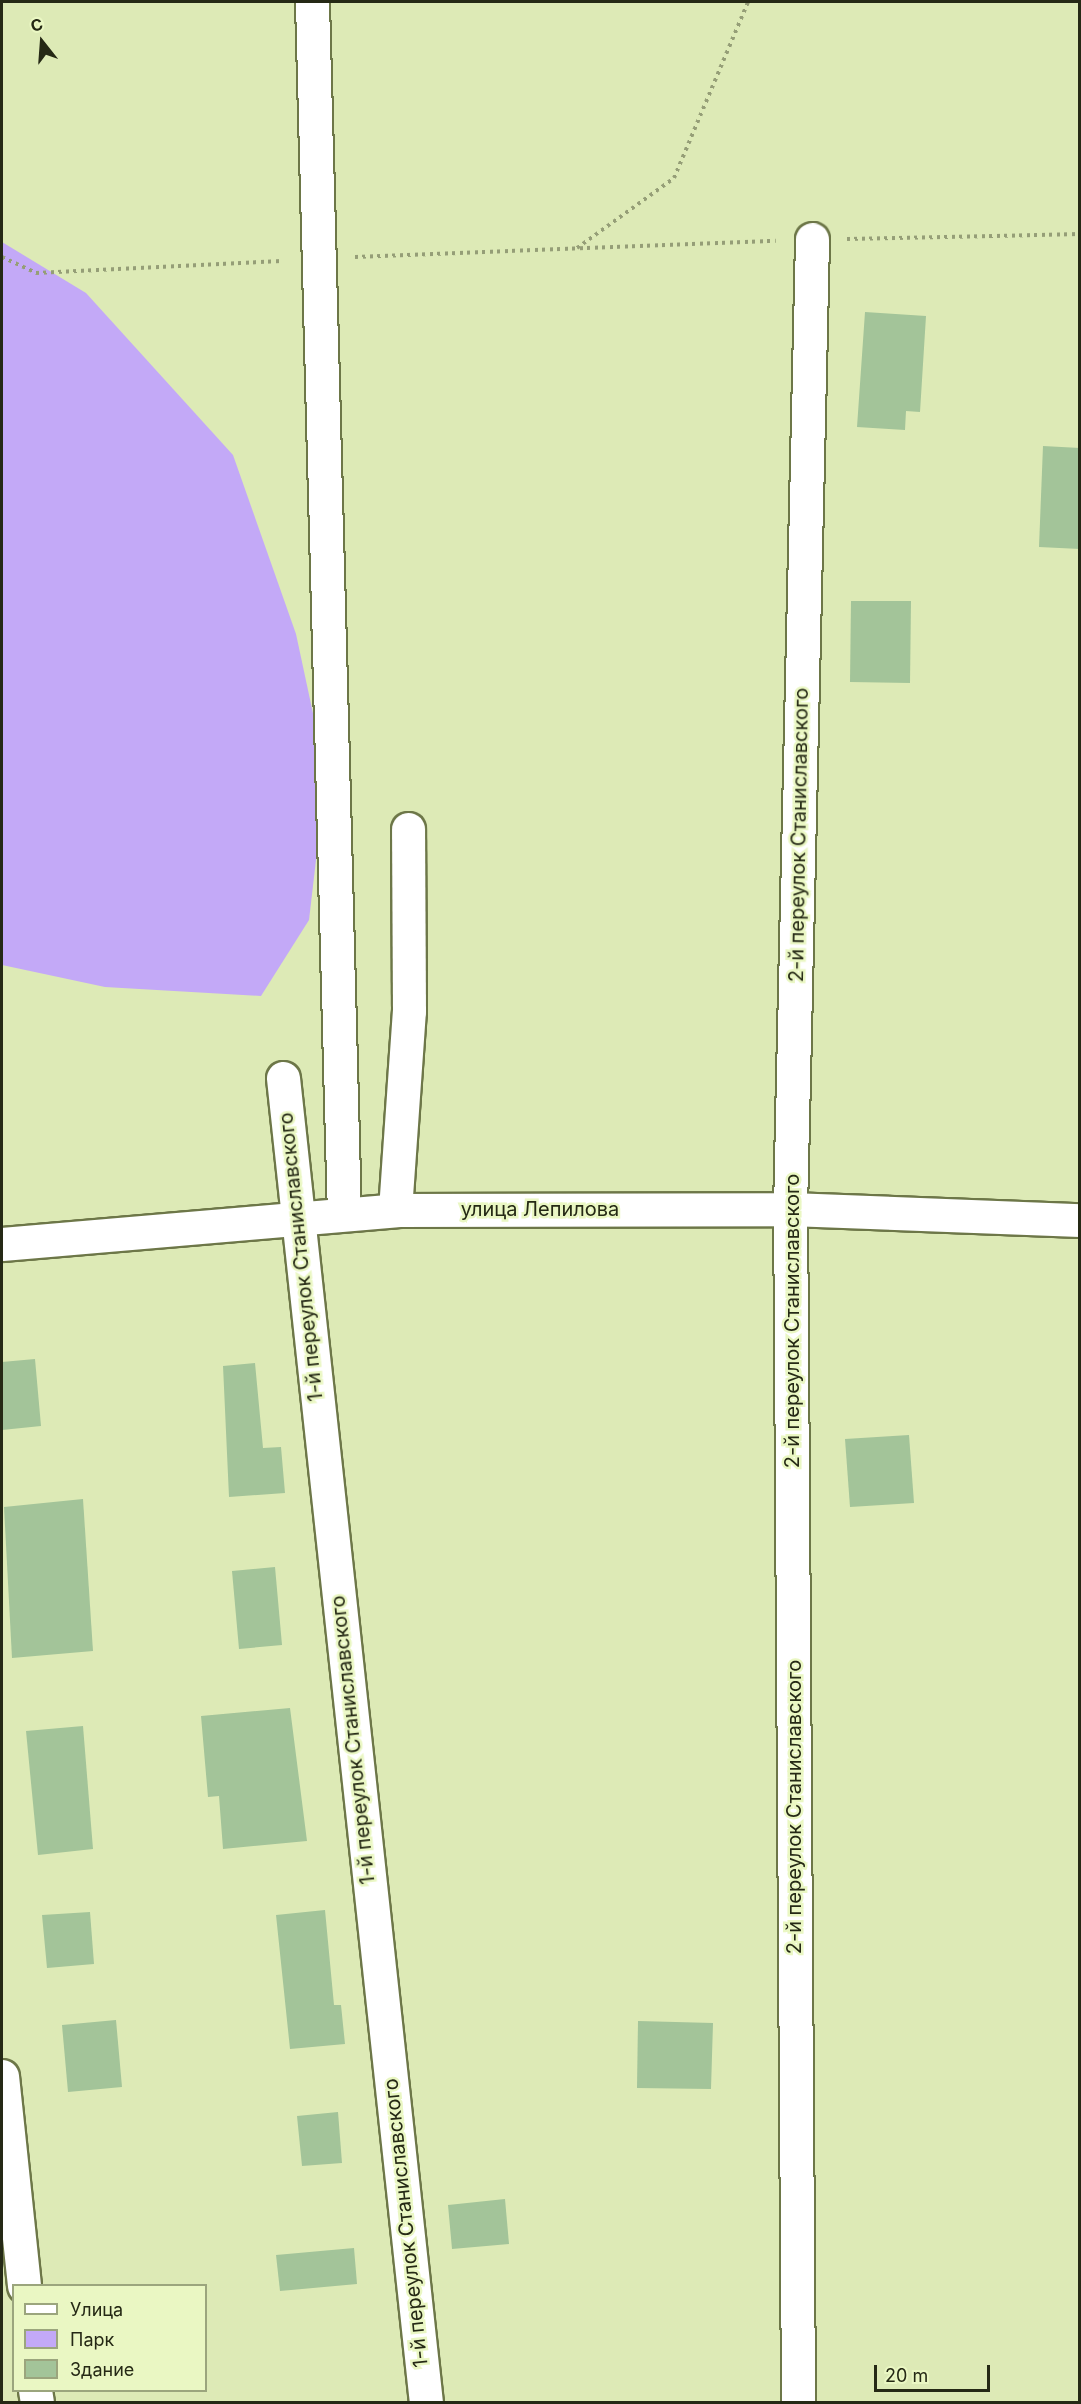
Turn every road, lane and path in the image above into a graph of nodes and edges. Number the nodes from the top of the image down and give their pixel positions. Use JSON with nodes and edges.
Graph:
{"nodes":[{"id":1,"x":312,"y":2,"type":"edge"},
{"id":2,"x":748,"y":2,"type":"edge"},
{"id":3,"x":1080,"y":234,"type":"edge"},
{"id":4,"x":812,"y":239,"type":"junction"},
{"id":5,"x":575,"y":249,"type":"junction"},
{"id":6,"x":2,"y":257,"type":"edge"},
{"id":7,"x":319,"y":259,"type":"junction"},
{"id":8,"x":408,"y":830,"type":"dead end"},
{"id":9,"x":283,"y":1078,"type":"dead end"},
{"id":10,"x":790,"y":1209,"type":"junction"},
{"id":11,"x":395,"y":1210,"type":"junction"},
{"id":12,"x":344,"y":1213,"type":"junction"},
{"id":13,"x":296,"y":1217,"type":"junction"},
{"id":14,"x":1080,"y":1220,"type":"edge"},
{"id":15,"x":2,"y":1244,"type":"edge"},
{"id":16,"x":2,"y":2076,"type":"edge"},
{"id":17,"x":24,"y":2284,"type":"edge"},
{"id":18,"x":426,"y":2403,"type":"edge"},
{"id":19,"x":798,"y":2403,"type":"edge"}],
"edges":[{"from":1,"to":7,"type":"street"},
{"from":2,"to":5,"type":"path"},
{"from":3,"to":4,"type":"path"},
{"from":4,"to":5,"type":"path"},
{"from":4,"to":10,"type":"street","name":"2-й переулок Станиславского"},
{"from":5,"to":7,"type":"path"},
{"from":6,"to":7,"type":"path"},
{"from":7,"to":12,"type":"street"},
{"from":8,"to":11,"type":"street"},
{"from":9,"to":13,"type":"street","name":"1-й переулок Станиславского"},
{"from":10,"to":11,"type":"street","name":"улица Лепилова"},
{"from":10,"to":14,"type":"street","name":"улица Лепилова"},
{"from":10,"to":19,"type":"street","name":"2-й переулок Станиславского"},
{"from":11,"to":12,"type":"street","name":"улица Лепилова"},
{"from":12,"to":13,"type":"street","name":"улица Лепилова"},
{"from":13,"to":15,"type":"street","name":"улица Лепилова"},
{"from":13,"to":18,"type":"street","name":"1-й переулок Станиславского"},
{"from":16,"to":17,"type":"street"}]}
